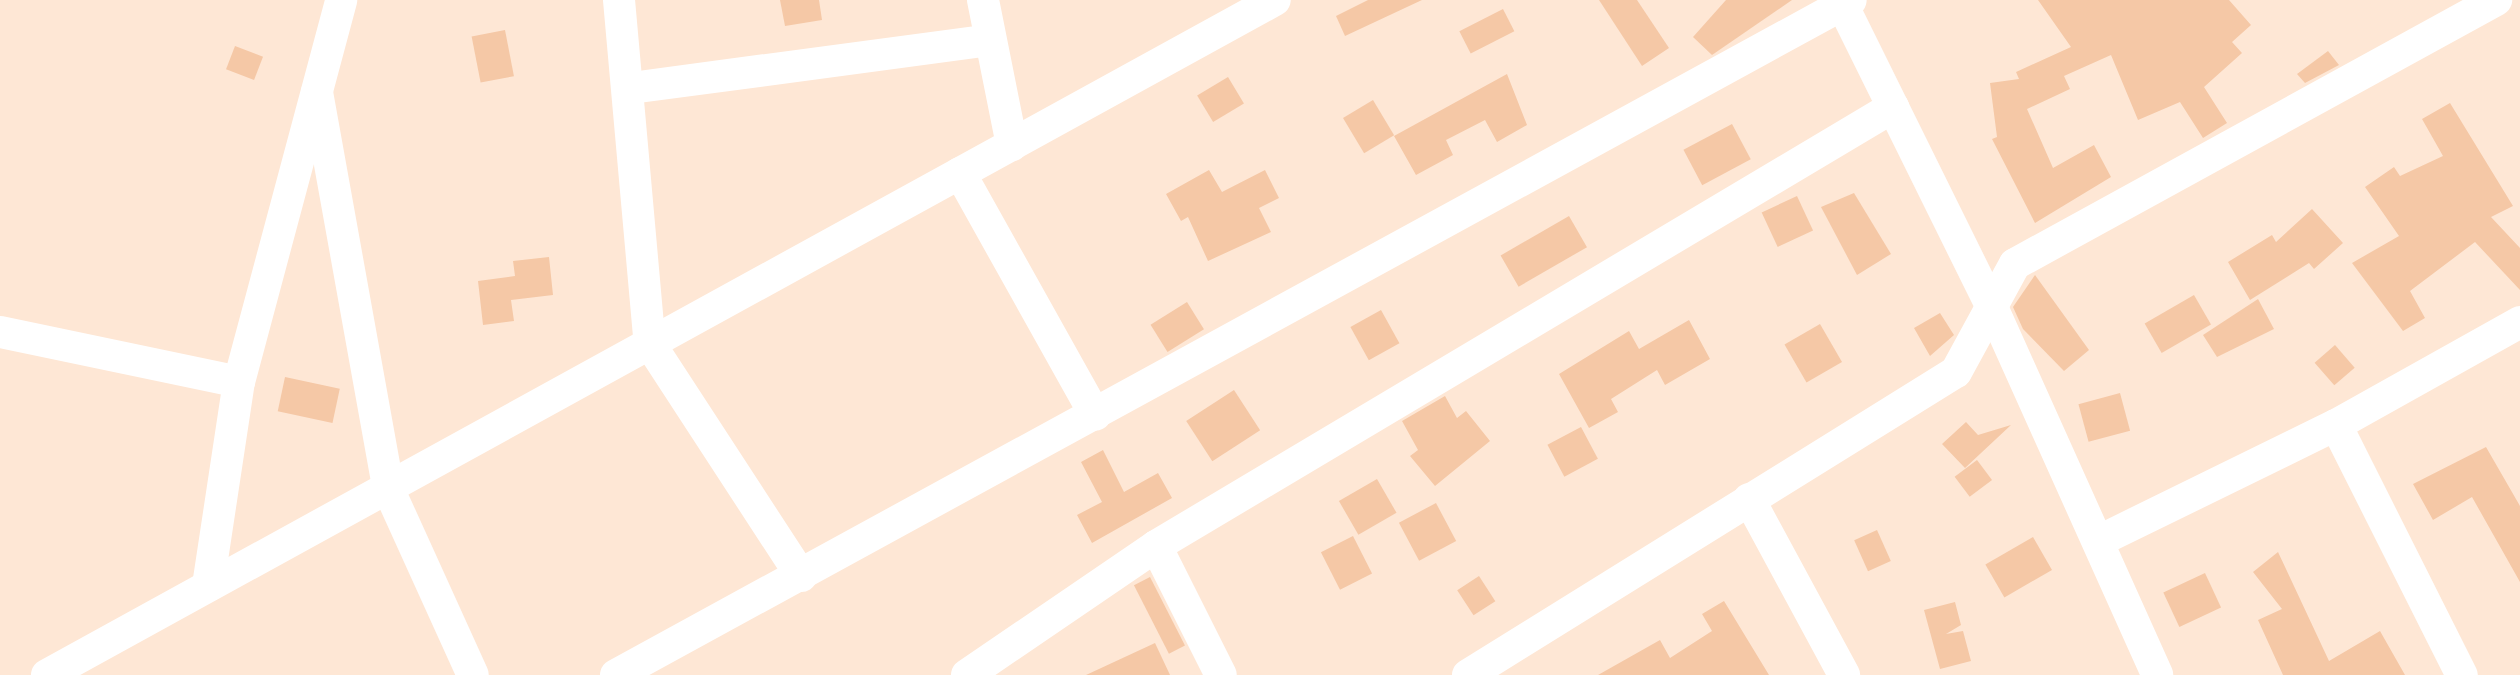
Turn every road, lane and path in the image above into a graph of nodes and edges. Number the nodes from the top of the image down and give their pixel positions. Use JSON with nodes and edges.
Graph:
{"nodes":[{"id":1,"x":341,"y":0,"type":"edge"},
{"id":2,"x":619,"y":0,"type":"edge"},
{"id":3,"x":983,"y":0,"type":"edge"},
{"id":4,"x":1275,"y":0,"type":"edge"},
{"id":5,"x":2496,"y":0,"type":"edge"},
{"id":6,"x":1844,"y":1,"type":"edge"},
{"id":7,"x":989,"y":40,"type":"junction"},
{"id":8,"x":631,"y":88,"type":"junction"},
{"id":9,"x":317,"y":92,"type":"junction"},
{"id":10,"x":1893,"y":107,"type":"junction"},
{"id":11,"x":1012,"y":145,"type":"junction"},
{"id":12,"x":960,"y":173,"type":"junction"},
{"id":13,"x":1992,"y":307,"type":"junction"},
{"id":14,"x":2520,"y":322,"type":"edge"},
{"id":15,"x":0,"y":332,"type":"edge"},
{"id":16,"x":650,"y":344,"type":"junction"},
{"id":17,"x":239,"y":382,"type":"junction"},
{"id":18,"x":1095,"y":415,"type":"junction"},
{"id":19,"x":2336,"y":425,"type":"junction"},
{"id":20,"x":388,"y":488,"type":"junction"},
{"id":21,"x":1749,"y":499,"type":"junction"},
{"id":22,"x":2101,"y":540,"type":"junction"},
{"id":23,"x":1156,"y":546,"type":"junction"},
{"id":24,"x":801,"y":576,"type":"junction"},
{"id":25,"x":208,"y":586,"type":"junction"},
{"id":26,"x":47,"y":675,"type":"edge"},
{"id":27,"x":473,"y":675,"type":"edge"},
{"id":28,"x":616,"y":675,"type":"edge"},
{"id":29,"x":967,"y":675,"type":"edge"},
{"id":30,"x":1221,"y":675,"type":"edge"},
{"id":31,"x":1468,"y":675,"type":"edge"},
{"id":32,"x":1844,"y":675,"type":"edge"},
{"id":33,"x":2157,"y":675,"type":"edge"},
{"id":34,"x":2462,"y":675,"type":"edge"}],
"edges":[{"from":1,"to":9,"type":"street"},
{"from":2,"to":8,"type":"street"},
{"from":3,"to":7,"type":"street"},
{"from":4,"to":11,"type":"street"},
{"from":5,"to":13,"type":"street"},
{"from":6,"to":10,"type":"street"},
{"from":6,"to":18,"type":"street"},
{"from":7,"to":8,"type":"street"},
{"from":7,"to":11,"type":"street"},
{"from":8,"to":16,"type":"street"},
{"from":9,"to":17,"type":"street"},
{"from":9,"to":20,"type":"street"},
{"from":10,"to":13,"type":"street"},
{"from":10,"to":23,"type":"street"},
{"from":11,"to":12,"type":"street"},
{"from":12,"to":16,"type":"street"},
{"from":12,"to":18,"type":"street"},
{"from":13,"to":21,"type":"street"},
{"from":13,"to":22,"type":"street"},
{"from":14,"to":19,"type":"street"},
{"from":15,"to":17,"type":"street"},
{"from":16,"to":20,"type":"street"},
{"from":16,"to":24,"type":"street"},
{"from":17,"to":25,"type":"street"},
{"from":18,"to":24,"type":"street"},
{"from":19,"to":22,"type":"street"},
{"from":19,"to":34,"type":"street"},
{"from":20,"to":25,"type":"street"},
{"from":20,"to":27,"type":"street"},
{"from":21,"to":31,"type":"street"},
{"from":21,"to":32,"type":"street"},
{"from":22,"to":33,"type":"street"},
{"from":23,"to":29,"type":"street"},
{"from":23,"to":30,"type":"street"},
{"from":24,"to":28,"type":"street"},
{"from":25,"to":26,"type":"street"}]}
